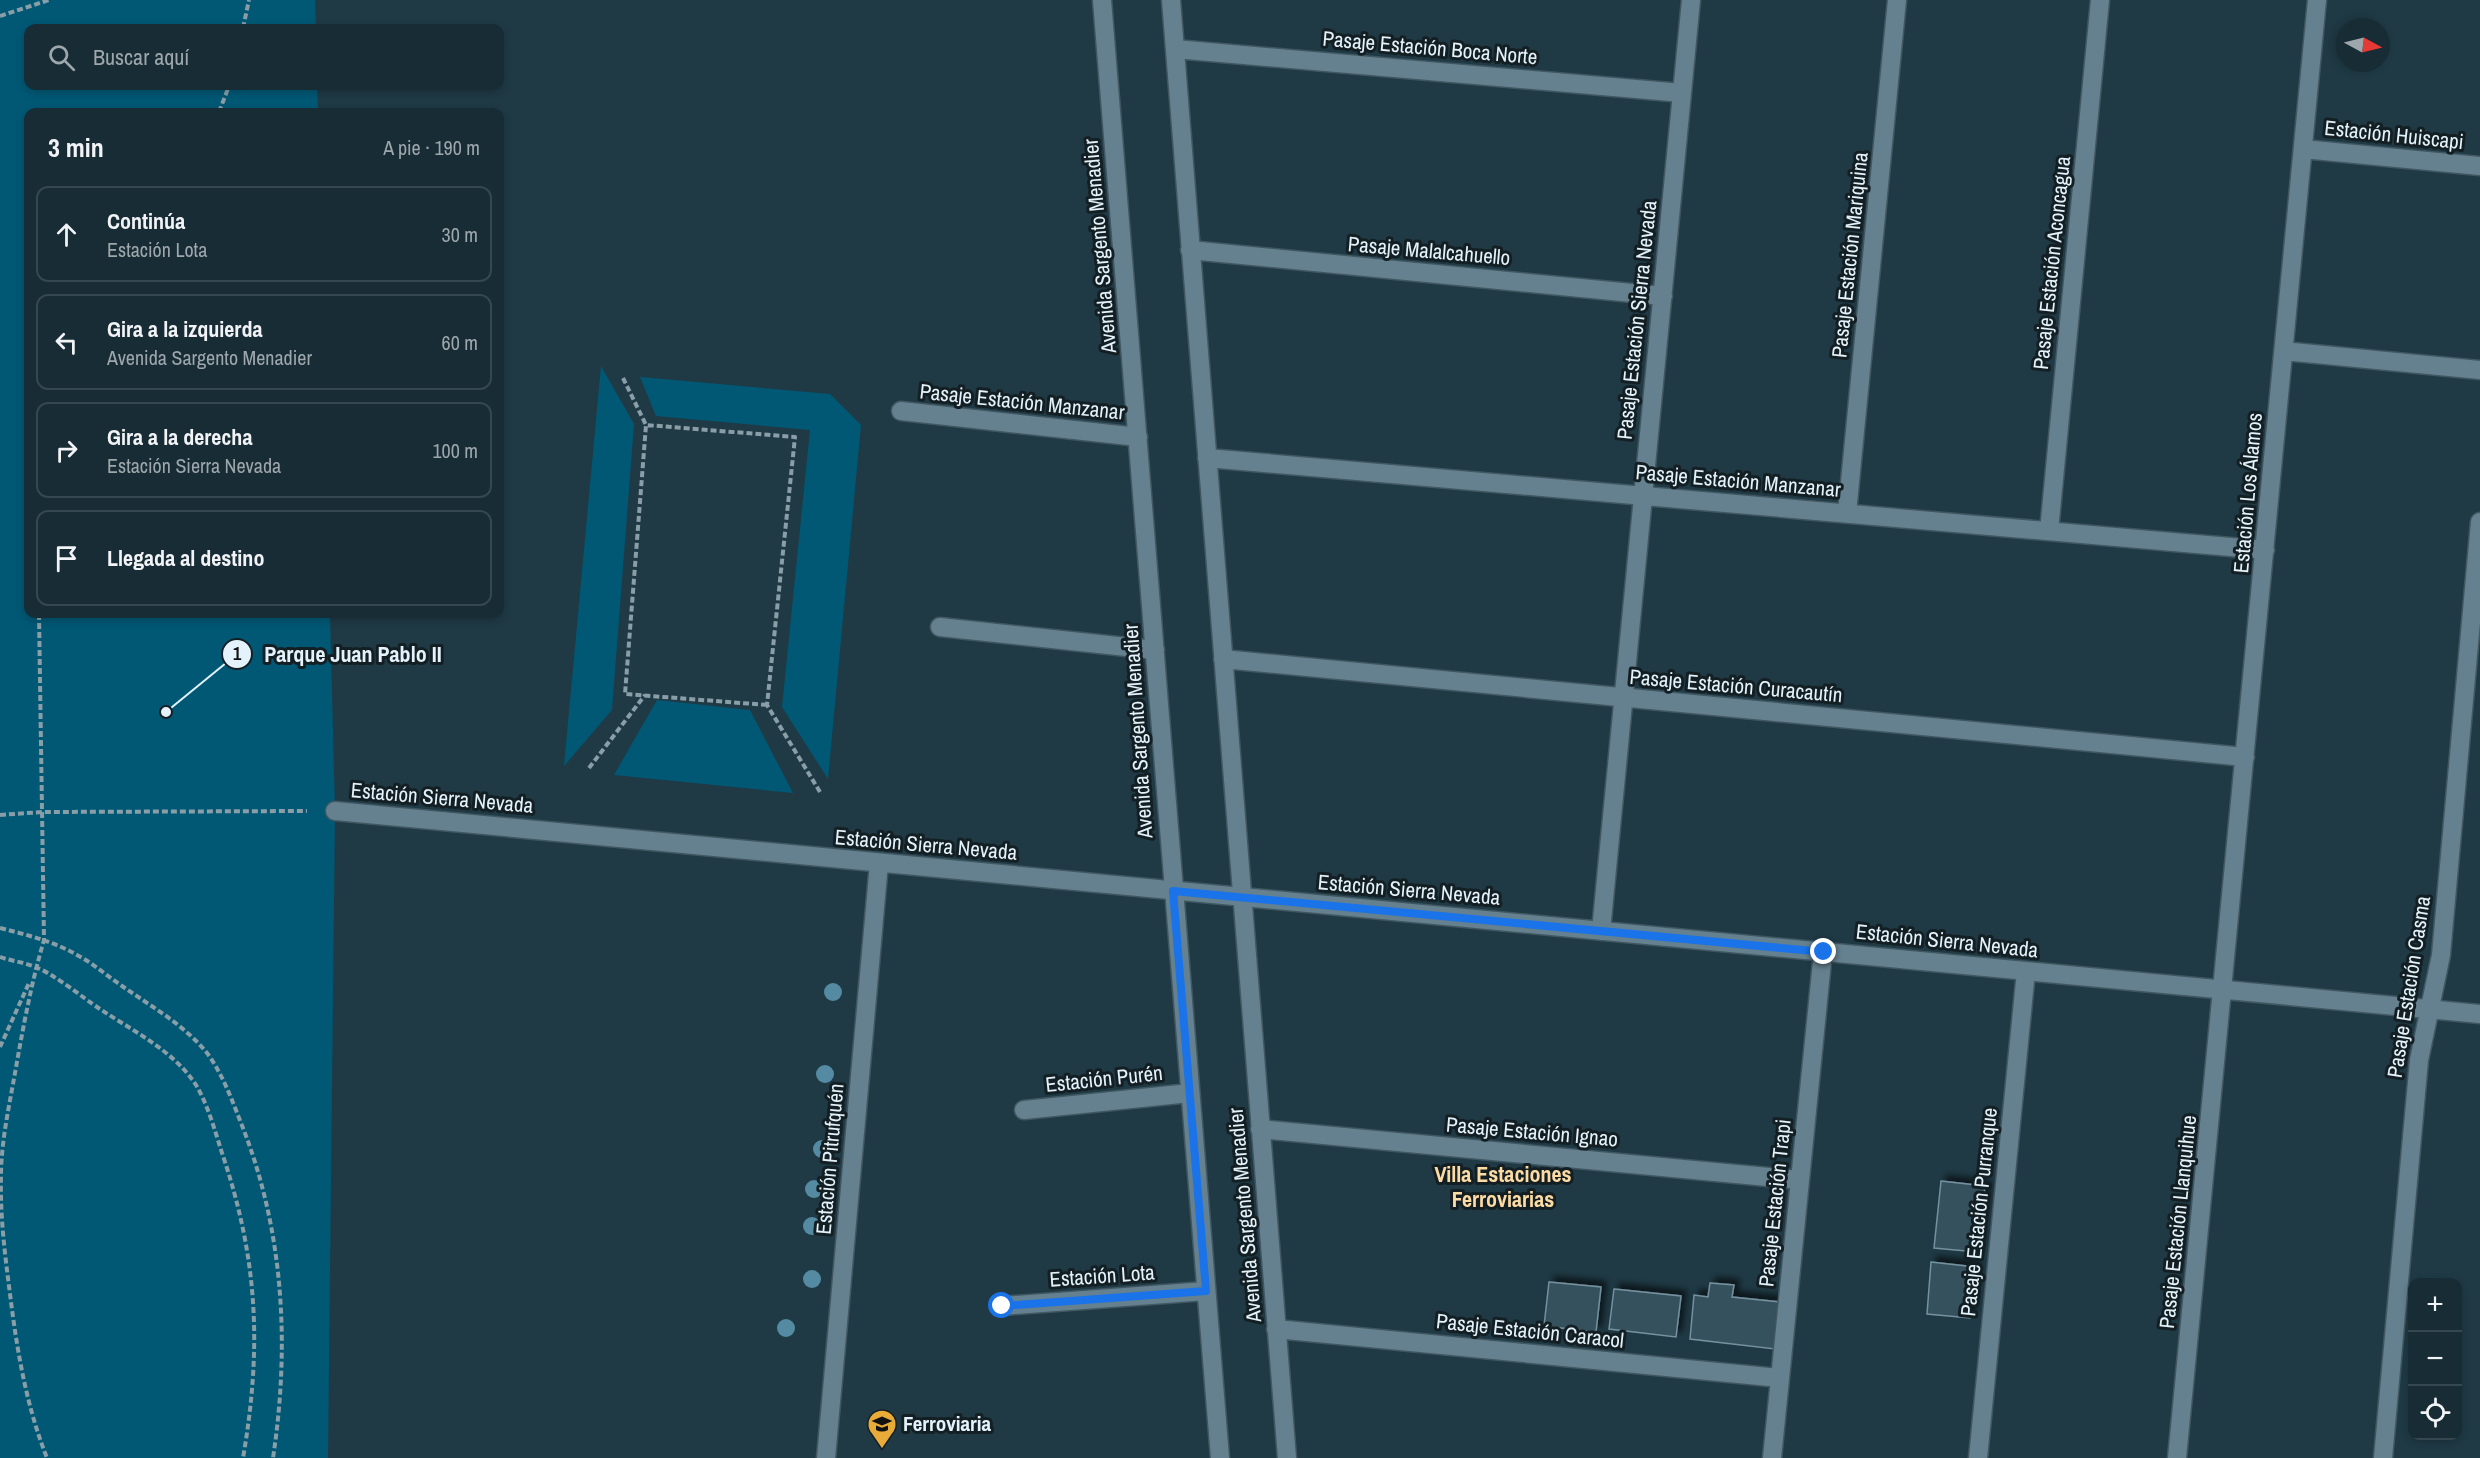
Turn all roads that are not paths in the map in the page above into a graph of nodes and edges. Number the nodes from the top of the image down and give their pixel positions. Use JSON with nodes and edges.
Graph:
{"nodes":[{"id":1,"x":1102,"y":0,"type":"edge"},
{"id":2,"x":1171,"y":0,"type":"edge"},
{"id":3,"x":1691,"y":0,"type":"edge"},
{"id":4,"x":1897,"y":0,"type":"edge"},
{"id":5,"x":2100,"y":0,"type":"edge"},
{"id":6,"x":2317,"y":0,"type":"edge"},
{"id":7,"x":1175,"y":49,"type":"junction"},
{"id":8,"x":1682,"y":93,"type":"junction"},
{"id":9,"x":2303,"y":149,"type":"junction"},
{"id":10,"x":2480,"y":166,"type":"edge"},
{"id":11,"x":1190,"y":250,"type":"junction"},
{"id":12,"x":1663,"y":296,"type":"junction"},
{"id":13,"x":2284,"y":351,"type":"junction"},
{"id":14,"x":2480,"y":370,"type":"edge"},
{"id":15,"x":901,"y":411,"type":"dead end"},
{"id":16,"x":1138,"y":437,"type":"junction"},
{"id":17,"x":1207,"y":458,"type":"junction"},
{"id":18,"x":1643,"y":495,"type":"junction"},
{"id":19,"x":1847,"y":513,"type":"junction"},
{"id":20,"x":2480,"y":522,"type":"edge"},
{"id":21,"x":2049,"y":531,"type":"junction"},
{"id":22,"x":2265,"y":550,"type":"junction"},
{"id":23,"x":940,"y":627,"type":"dead end"},
{"id":24,"x":1155,"y":650,"type":"junction"},
{"id":25,"x":1223,"y":659,"type":"junction"},
{"id":26,"x":1624,"y":698,"type":"junction"},
{"id":27,"x":2245,"y":757,"type":"junction"},
{"id":28,"x":335,"y":811,"type":"road end"},
{"id":29,"x":879,"y":863,"type":"junction"},
{"id":30,"x":1173,"y":891,"type":"junction"},
{"id":31,"x":1242,"y":897,"type":"junction"},
{"id":32,"x":1601,"y":931,"type":"junction"},
{"id":33,"x":1824,"y":952,"type":"junction"},
{"id":34,"x":2026,"y":971,"type":"junction"},
{"id":35,"x":2224,"y":990,"type":"junction"},
{"id":36,"x":2429,"y":1009,"type":"junction"},
{"id":37,"x":2480,"y":1014,"type":"edge"},
{"id":38,"x":1190,"y":1093,"type":"junction"},
{"id":39,"x":1024,"y":1110,"type":"dead end"},
{"id":40,"x":1260,"y":1129,"type":"junction"},
{"id":41,"x":1800,"y":1180,"type":"junction"},
{"id":42,"x":1206,"y":1291,"type":"junction"},
{"id":43,"x":1002,"y":1306,"type":"dead end"},
{"id":44,"x":1276,"y":1329,"type":"junction"},
{"id":45,"x":1780,"y":1378,"type":"junction"},
{"id":46,"x":826,"y":1458,"type":"edge"},
{"id":47,"x":1220,"y":1458,"type":"edge"},
{"id":48,"x":1287,"y":1458,"type":"edge"},
{"id":49,"x":1772,"y":1458,"type":"edge"},
{"id":50,"x":1978,"y":1458,"type":"edge"},
{"id":51,"x":2178,"y":1458,"type":"edge"},
{"id":52,"x":2383,"y":1458,"type":"edge"}],
"edges":[{"from":1,"to":16,"type":"street","name":"Avenida Sargento Menadier"},
{"from":2,"to":7,"type":"street","name":"Avenida Sargento Menadier"},
{"from":3,"to":8,"type":"street","name":"Pasaje Estación Sierra Nevada"},
{"from":4,"to":19,"type":"street","name":"Pasaje Estación Mariquina"},
{"from":5,"to":21,"type":"street","name":"Pasaje Estación Aconcagua"},
{"from":6,"to":9,"type":"street","name":"Estación Los Álamos"},
{"from":7,"to":8,"type":"street","name":"Pasaje Estación Boca Norte"},
{"from":7,"to":11,"type":"street","name":"Avenida Sargento Menadier"},
{"from":8,"to":12,"type":"street","name":"Pasaje Estación Sierra Nevada"},
{"from":9,"to":10,"type":"street","name":"Estación Huiscapi"},
{"from":9,"to":13,"type":"street","name":"Estación Los Álamos"},
{"from":11,"to":12,"type":"street","name":"Pasaje Malalcahuello"},
{"from":11,"to":17,"type":"street","name":"Avenida Sargento Menadier"},
{"from":12,"to":18,"type":"street","name":"Pasaje Estación Sierra Nevada"},
{"from":13,"to":14,"type":"street"},
{"from":13,"to":22,"type":"street","name":"Estación Los Álamos"},
{"from":15,"to":16,"type":"street","name":"Pasaje Estación Manzanar"},
{"from":16,"to":24,"type":"street","name":"Avenida Sargento Menadier"},
{"from":17,"to":18,"type":"street","name":"Pasaje Estación Manzanar"},
{"from":17,"to":25,"type":"street","name":"Avenida Sargento Menadier"},
{"from":18,"to":19,"type":"street","name":"Pasaje Estación Manzanar"},
{"from":18,"to":26,"type":"street","name":"Pasaje Estación Sierra Nevada"},
{"from":19,"to":21,"type":"street","name":"Pasaje Estación Manzanar"},
{"from":20,"to":36,"type":"street","name":"Pasaje Estación Casma"},
{"from":21,"to":22,"type":"street","name":"Pasaje Estación Manzanar"},
{"from":22,"to":27,"type":"street","name":"Estación Los Álamos"},
{"from":23,"to":24,"type":"street"},
{"from":24,"to":30,"type":"street","name":"Avenida Sargento Menadier"},
{"from":25,"to":26,"type":"street","name":"Pasaje Estación Curacautín"},
{"from":25,"to":31,"type":"street","name":"Avenida Sargento Menadier"},
{"from":26,"to":27,"type":"street","name":"Pasaje Estación Curacautín"},
{"from":26,"to":32,"type":"street","name":"Pasaje Estación Sierra Nevada"},
{"from":27,"to":35,"type":"street","name":"Estación Los Álamos"},
{"from":28,"to":29,"type":"street","name":"Estación Sierra Nevada"},
{"from":29,"to":30,"type":"street","name":"Estación Sierra Nevada"},
{"from":29,"to":46,"type":"street","name":"Estación Pitrufquén"},
{"from":30,"to":31,"type":"street","name":"Estación Sierra Nevada"},
{"from":30,"to":38,"type":"street","name":"Avenida Sargento Menadier"},
{"from":31,"to":32,"type":"street","name":"Estación Sierra Nevada"},
{"from":31,"to":40,"type":"street","name":"Avenida Sargento Menadier"},
{"from":32,"to":33,"type":"street","name":"Estación Sierra Nevada"},
{"from":33,"to":34,"type":"street","name":"Estación Sierra Nevada"},
{"from":33,"to":41,"type":"street","name":"Pasaje Estación Trapi"},
{"from":34,"to":35,"type":"street","name":"Estación Sierra Nevada"},
{"from":34,"to":50,"type":"street","name":"Pasaje Estación Purranque"},
{"from":35,"to":36,"type":"street","name":"Estación Sierra Nevada"},
{"from":35,"to":51,"type":"street","name":"Pasaje Estación Llanquihue"},
{"from":36,"to":37,"type":"street","name":"Estación Sierra Nevada"},
{"from":36,"to":52,"type":"street","name":"Pasaje Estación Casma"},
{"from":38,"to":39,"type":"street","name":"Estación Purén"},
{"from":38,"to":42,"type":"street","name":"Avenida Sargento Menadier"},
{"from":40,"to":41,"type":"street","name":"Pasaje Estación Ignao"},
{"from":40,"to":44,"type":"street","name":"Avenida Sargento Menadier"},
{"from":41,"to":45,"type":"street","name":"Pasaje Estación Trapi"},
{"from":42,"to":43,"type":"street","name":"Estación Lota"},
{"from":42,"to":47,"type":"street","name":"Avenida Sargento Menadier"},
{"from":44,"to":45,"type":"street","name":"Pasaje Estación Caracol"},
{"from":44,"to":48,"type":"street","name":"Avenida Sargento Menadier"},
{"from":45,"to":49,"type":"street","name":"Pasaje Estación Trapi"}]}
